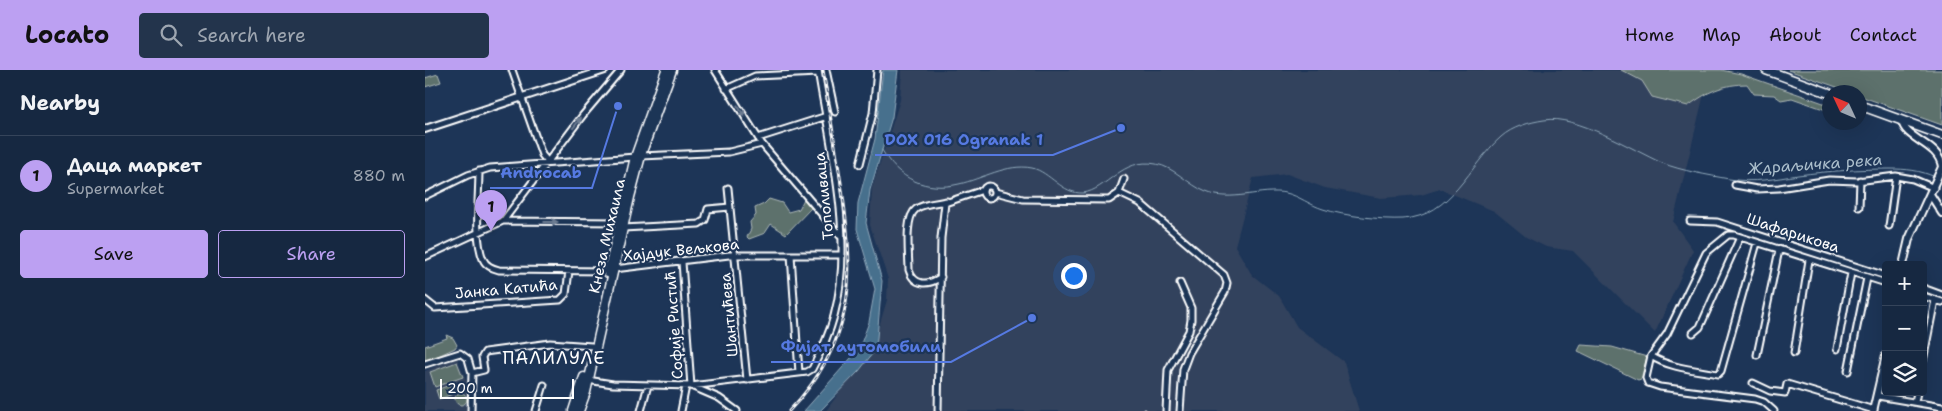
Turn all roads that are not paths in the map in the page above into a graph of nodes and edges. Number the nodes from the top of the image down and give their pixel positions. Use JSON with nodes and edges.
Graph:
{"nodes":[{"id":1,"x":512,"y":70,"type":"edge"},
{"id":2,"x":605,"y":70,"type":"edge"},
{"id":3,"x":621,"y":70,"type":"edge"},
{"id":4,"x":665,"y":70,"type":"edge"},
{"id":5,"x":672,"y":70,"type":"edge"},
{"id":6,"x":715,"y":70,"type":"edge"},
{"id":7,"x":825,"y":70,"type":"edge"},
{"id":8,"x":877,"y":70,"type":"edge"},
{"id":9,"x":1766,"y":70,"type":"edge"},
{"id":10,"x":818,"y":71,"type":"edge"},
{"id":11,"x":726,"y":89,"type":"junction"},
{"id":12,"x":1822,"y":90,"type":"edge"},
{"id":13,"x":521,"y":96,"type":"junction"},
{"id":14,"x":1867,"y":108,"type":"edge"},
{"id":15,"x":835,"y":112,"type":"dead end"},
{"id":16,"x":827,"y":116,"type":"junction"},
{"id":17,"x":1902,"y":121,"type":"junction"},
{"id":18,"x":425,"y":128,"type":"edge"},
{"id":19,"x":1942,"y":136,"type":"edge"},
{"id":20,"x":758,"y":138,"type":"junction"},
{"id":21,"x":762,"y":144,"type":"junction"},
{"id":22,"x":638,"y":157,"type":"junction"},
{"id":23,"x":548,"y":162,"type":"junction"},
{"id":24,"x":860,"y":164,"type":"dead end"},
{"id":25,"x":1942,"y":167,"type":"edge"},
{"id":26,"x":479,"y":171,"type":"junction"},
{"id":27,"x":1896,"y":176,"type":"junction"},
{"id":28,"x":1124,"y":179,"type":"dead end"},
{"id":29,"x":1860,"y":180,"type":"junction"},
{"id":30,"x":1735,"y":185,"type":"dead end"},
{"id":31,"x":728,"y":188,"type":"dead end"},
{"id":32,"x":1933,"y":189,"type":"junction"},
{"id":33,"x":983,"y":190,"type":"junction"},
{"id":34,"x":995,"y":192,"type":"junction"},
{"id":35,"x":1119,"y":193,"type":"junction"},
{"id":36,"x":425,"y":196,"type":"edge"},
{"id":37,"x":947,"y":201,"type":"junction"},
{"id":38,"x":1925,"y":205,"type":"junction"},
{"id":39,"x":1937,"y":205,"type":"junction"},
{"id":40,"x":730,"y":207,"type":"junction"},
{"id":41,"x":1859,"y":207,"type":"dead end"},
{"id":42,"x":1942,"y":213,"type":"edge"},
{"id":43,"x":503,"y":221,"type":"junction"},
{"id":44,"x":1690,"y":221,"type":"dead end"},
{"id":45,"x":621,"y":225,"type":"junction"},
{"id":46,"x":1889,"y":226,"type":"dead end"},
{"id":47,"x":479,"y":233,"type":"junction"},
{"id":48,"x":1740,"y":237,"type":"junction"},
{"id":49,"x":842,"y":238,"type":"junction"},
{"id":50,"x":1757,"y":243,"type":"junction"},
{"id":51,"x":1779,"y":250,"type":"junction"},
{"id":52,"x":736,"y":255,"type":"junction"},
{"id":53,"x":791,"y":255,"type":"junction"},
{"id":54,"x":841,"y":255,"type":"junction"},
{"id":55,"x":425,"y":257,"type":"edge"},
{"id":56,"x":1809,"y":260,"type":"junction"},
{"id":57,"x":1904,"y":261,"type":"edge"},
{"id":58,"x":681,"y":262,"type":"junction"},
{"id":59,"x":569,"y":270,"type":"junction"},
{"id":60,"x":611,"y":270,"type":"junction"},
{"id":61,"x":1851,"y":273,"type":"junction"},
{"id":62,"x":1882,"y":275,"type":"edge"},
{"id":63,"x":941,"y":277,"type":"junction"},
{"id":64,"x":1867,"y":278,"type":"junction"},
{"id":65,"x":1180,"y":283,"type":"dead end"},
{"id":66,"x":1882,"y":283,"type":"edge"},
{"id":67,"x":1927,"y":289,"type":"edge"},
{"id":68,"x":1942,"y":295,"type":"edge"},
{"id":69,"x":1927,"y":297,"type":"edge"},
{"id":70,"x":425,"y":300,"type":"edge"},
{"id":71,"x":1935,"y":300,"type":"junction"},
{"id":72,"x":1942,"y":302,"type":"edge"},
{"id":73,"x":1693,"y":332,"type":"dead end"},
{"id":74,"x":592,"y":346,"type":"junction"},
{"id":75,"x":1837,"y":349,"type":"dead end"},
{"id":76,"x":1925,"y":351,"type":"edge"},
{"id":77,"x":1793,"y":353,"type":"dead end"},
{"id":78,"x":1757,"y":354,"type":"dead end"},
{"id":79,"x":1651,"y":356,"type":"junction"},
{"id":80,"x":425,"y":364,"type":"edge"},
{"id":81,"x":1848,"y":371,"type":"dead end"},
{"id":82,"x":472,"y":373,"type":"junction"},
{"id":83,"x":799,"y":373,"type":"junction"},
{"id":84,"x":1882,"y":376,"type":"edge"},
{"id":85,"x":586,"y":380,"type":"junction"},
{"id":86,"x":747,"y":380,"type":"junction"},
{"id":87,"x":702,"y":383,"type":"junction"},
{"id":88,"x":1753,"y":383,"type":"dead end"},
{"id":89,"x":648,"y":385,"type":"junction"},
{"id":90,"x":544,"y":386,"type":"dead end"},
{"id":91,"x":688,"y":386,"type":"junction"},
{"id":92,"x":702,"y":391,"type":"junction"},
{"id":93,"x":1878,"y":396,"type":"junction"},
{"id":94,"x":1916,"y":396,"type":"edge"},
{"id":95,"x":1915,"y":402,"type":"junction"},
{"id":96,"x":1942,"y":407,"type":"edge"},
{"id":97,"x":471,"y":411,"type":"edge"},
{"id":98,"x":536,"y":411,"type":"edge"},
{"id":99,"x":573,"y":411,"type":"edge"},
{"id":100,"x":579,"y":411,"type":"edge"},
{"id":101,"x":641,"y":411,"type":"edge"},
{"id":102,"x":681,"y":411,"type":"edge"},
{"id":103,"x":737,"y":411,"type":"edge"},
{"id":104,"x":938,"y":411,"type":"edge"},
{"id":105,"x":1166,"y":411,"type":"edge"},
{"id":106,"x":1179,"y":411,"type":"edge"},
{"id":107,"x":1774,"y":411,"type":"edge"},
{"id":108,"x":1874,"y":411,"type":"edge"}],
"edges":[{"from":1,"to":13,"type":"street"},
{"from":2,"to":13,"type":"street"},
{"from":23,"to":3,"type":"street","one_way":true},
{"from":4,"to":22,"type":"main road","name":"Кнеза Михаила"},
{"from":5,"to":22,"type":"main road","name":"Кнеза Михаила"},
{"from":6,"to":11,"type":"street"},
{"from":7,"to":15,"type":"street"},
{"from":8,"to":24,"type":"street"},
{"from":9,"to":12,"type":"main road"},
{"from":10,"to":11,"type":"street"},
{"from":10,"to":16,"type":"street","name":"Тополиваца"},
{"from":11,"to":20,"type":"street","one_way":true},
{"from":13,"to":18,"type":"street"},
{"from":13,"to":23,"type":"street"},
{"from":14,"to":17,"type":"main road"},
{"from":16,"to":20,"type":"street"},
{"from":16,"to":49,"type":"street","name":"Тополиваца"},
{"from":17,"to":19,"type":"main road"},
{"from":17,"to":25,"type":"street"},
{"from":20,"to":21,"type":"street"},
{"from":21,"to":22,"type":"street"},
{"from":21,"to":49,"type":"street"},
{"from":22,"to":23,"type":"street"},
{"from":22,"to":45,"type":"main road","name":"Кнеза Михаила"},
{"from":23,"to":26,"type":"street"},
{"from":23,"to":43,"type":"street"},
{"from":25,"to":32,"type":"street"},
{"from":26,"to":36,"type":"street"},
{"from":26,"to":47,"type":"street","name":"Хајдук Вељкова"},
{"from":27,"to":29,"type":"street"},
{"from":27,"to":32,"type":"street"},
{"from":27,"to":46,"type":"street"},
{"from":28,"to":35,"type":"street"},
{"from":29,"to":30,"type":"street"},
{"from":29,"to":41,"type":"street"},
{"from":31,"to":40,"type":"street","name":"Шантићева"},
{"from":32,"to":38,"type":"street"},
{"from":32,"to":39,"type":"street"},
{"from":33,"to":34,"type":"street"},
{"from":33,"to":34,"type":"street"},
{"from":33,"to":37,"type":"street"},
{"from":34,"to":35,"type":"street"},
{"from":35,"to":106,"type":"street"},
{"from":37,"to":63,"type":"street"},
{"from":37,"to":63,"type":"street"},
{"from":38,"to":39,"type":"street"},
{"from":38,"to":57,"type":"street"},
{"from":39,"to":42,"type":"street"},
{"from":40,"to":45,"type":"street"},
{"from":40,"to":52,"type":"street","name":"Шантићева"},
{"from":43,"to":45,"type":"street","one_way":true},
{"from":43,"to":47,"type":"street"},
{"from":44,"to":62,"type":"street","name":"Шафарикова"},
{"from":45,"to":60,"type":"main road","name":"Кнеза Михаила"},
{"from":47,"to":55,"type":"street"},
{"from":47,"to":59,"type":"street","name":"Хајдук Вељкова"},
{"from":48,"to":50,"type":"street"},
{"from":48,"to":73,"type":"street"},
{"from":48,"to":79,"type":"street"},
{"from":49,"to":54,"type":"street","name":"Тополиваца"},
{"from":50,"to":51,"type":"street"},
{"from":50,"to":79,"type":"street"},
{"from":51,"to":56,"type":"street"},
{"from":51,"to":78,"type":"street"},
{"from":52,"to":53,"type":"street","name":"Хајдук Вељкова"},
{"from":52,"to":58,"type":"street","name":"Хајдук Вељкова"},
{"from":52,"to":86,"type":"street","name":"Шантићева"},
{"from":53,"to":54,"type":"street","name":"Хајдук Вељкова"},
{"from":53,"to":83,"type":"street"},
{"from":54,"to":83,"type":"street","name":"Тополиваца"},
{"from":56,"to":61,"type":"street"},
{"from":56,"to":77,"type":"street"},
{"from":58,"to":60,"type":"street","name":"Хајдук Вељкова"},
{"from":58,"to":91,"type":"street","name":"Софије Ристић"},
{"from":59,"to":60,"type":"street","name":"Хајдук Вељкова"},
{"from":59,"to":70,"type":"street","name":"Јанка Катића"},
{"from":60,"to":74,"type":"main road","name":"Кнеза Михаила"},
{"from":60,"to":85,"type":"main road","name":"Кнеза Михаила"},
{"from":61,"to":64,"type":"street"},
{"from":61,"to":75,"type":"street"},
{"from":63,"to":104,"type":"street"},
{"from":64,"to":66,"type":"street"},
{"from":64,"to":81,"type":"street"},
{"from":65,"to":105,"type":"street"},
{"from":67,"to":68,"type":"street"},
{"from":69,"to":71,"type":"street"},
{"from":71,"to":72,"type":"street"},
{"from":71,"to":76,"type":"street"},
{"from":74,"to":82,"type":"street"},
{"from":74,"to":85,"type":"main road","name":"Кнеза Михаила"},
{"from":79,"to":107,"type":"street"},
{"from":80,"to":82,"type":"street"},
{"from":82,"to":97,"type":"street"},
{"from":83,"to":86,"type":"street"},
{"from":84,"to":93,"type":"street"},
{"from":85,"to":89,"type":"street"},
{"from":85,"to":99,"type":"main road","name":"Кнеза Михаила"},
{"from":85,"to":100,"type":"main road","name":"Кнеза Михаила"},
{"from":86,"to":87,"type":"street"},
{"from":87,"to":91,"type":"street"},
{"from":87,"to":92,"type":"street"},
{"from":88,"to":108,"type":"street"},
{"from":89,"to":91,"type":"street"},
{"from":89,"to":101,"type":"street"},
{"from":90,"to":98,"type":"street"},
{"from":91,"to":92,"type":"street"},
{"from":91,"to":102,"type":"street","name":"Софије Ристић"},
{"from":92,"to":103,"type":"street"},
{"from":93,"to":95,"type":"street"},
{"from":93,"to":108,"type":"street"},
{"from":94,"to":95,"type":"street"},
{"from":95,"to":96,"type":"street"}]}
